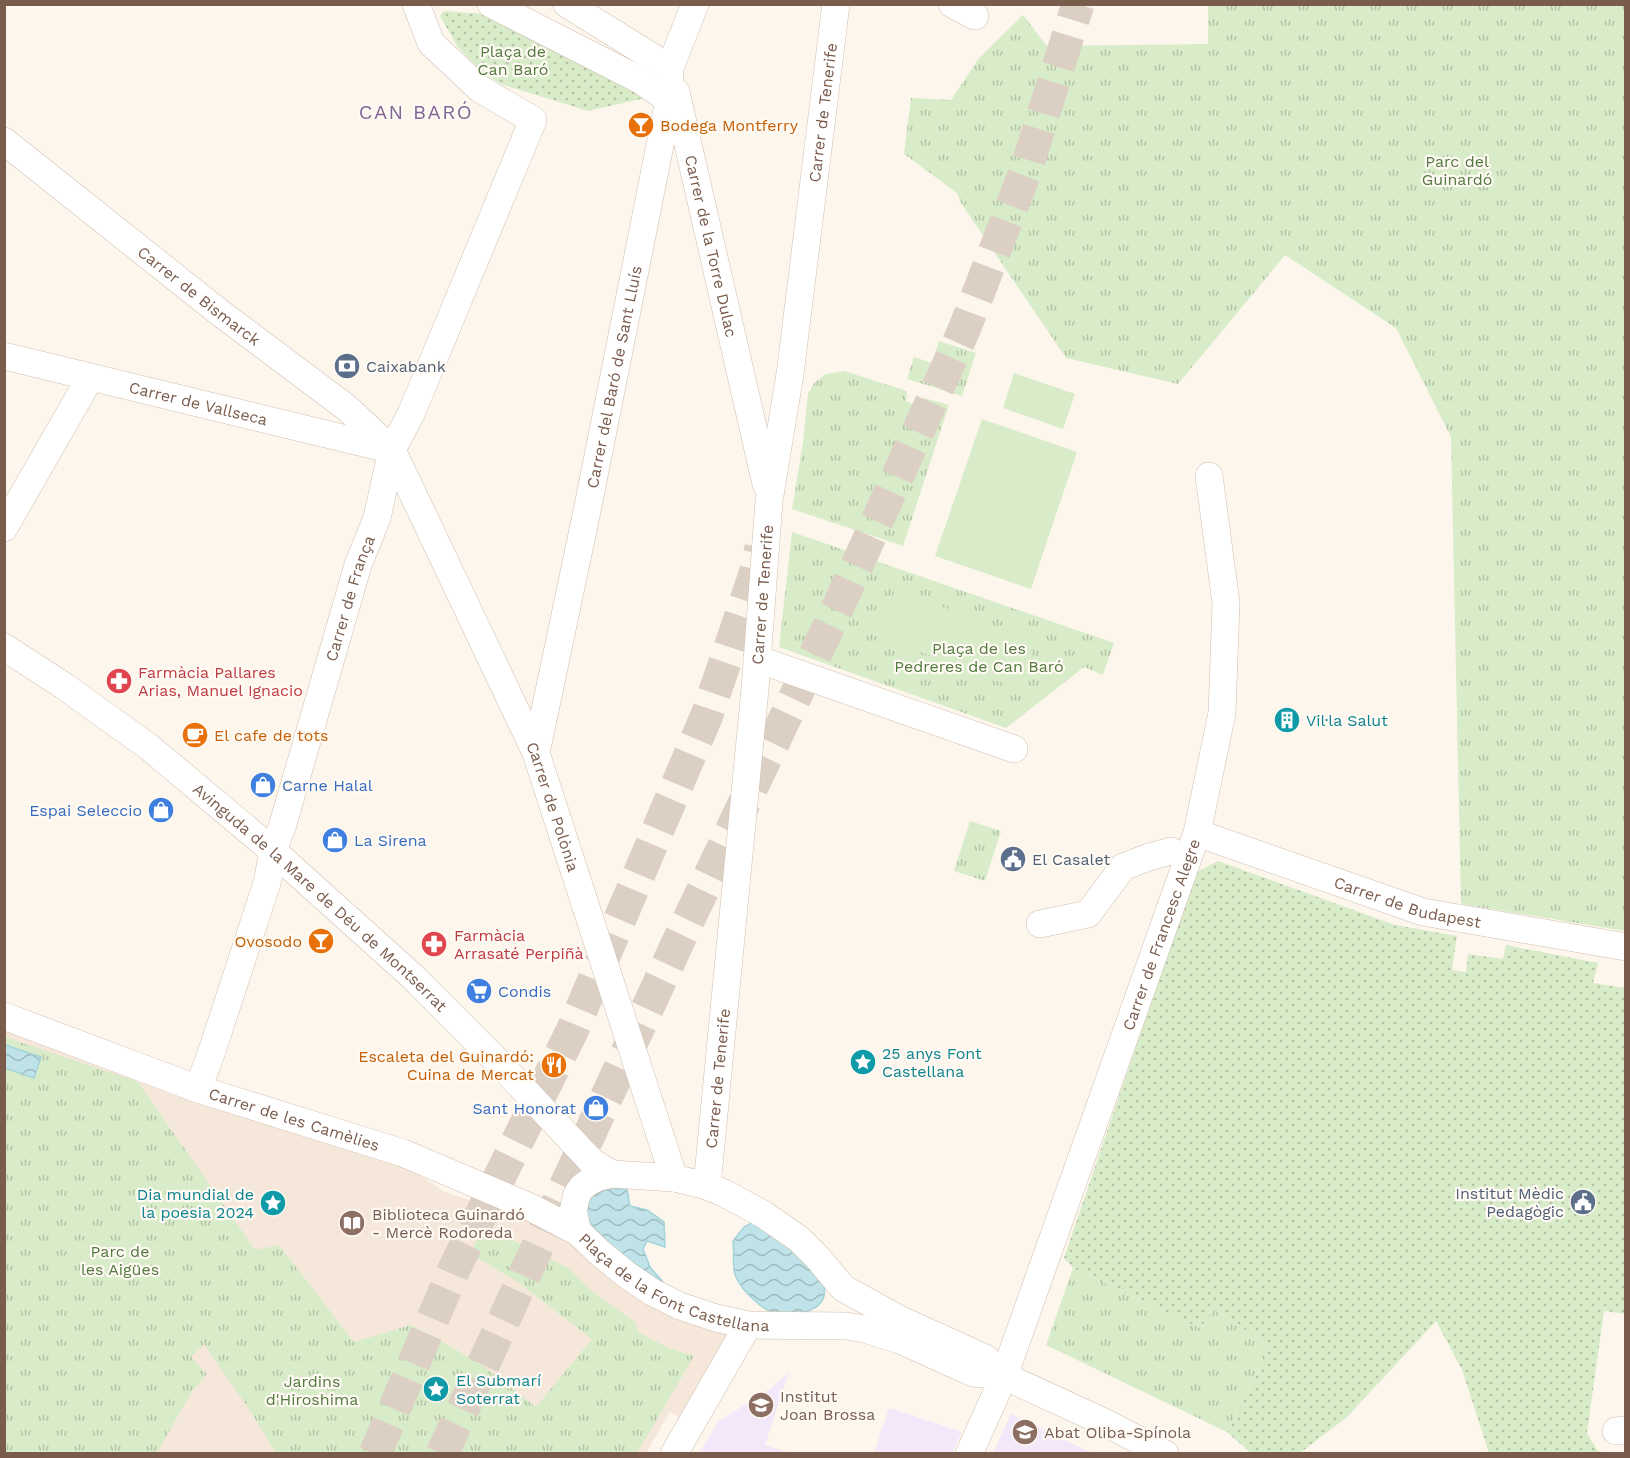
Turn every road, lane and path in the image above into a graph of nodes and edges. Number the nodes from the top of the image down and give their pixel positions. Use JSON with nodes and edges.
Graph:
{"nodes":[{"id":1,"x":416,"y":4,"type":"edge"},
{"id":2,"x":491,"y":4,"type":"edge"},
{"id":3,"x":567,"y":4,"type":"edge"},
{"id":4,"x":695,"y":4,"type":"edge"},
{"id":5,"x":836,"y":4,"type":"edge"},
{"id":6,"x":670,"y":68,"type":"junction"},
{"id":7,"x":669,"y":100,"type":"junction"},
{"id":8,"x":4,"y":141,"type":"edge"},
{"id":9,"x":4,"y":356,"type":"edge"},
{"id":10,"x":90,"y":378,"type":"junction"},
{"id":11,"x":782,"y":421,"type":"junction"},
{"id":12,"x":752,"y":423,"type":"junction"},
{"id":13,"x":392,"y":450,"type":"junction"},
{"id":14,"x":1209,"y":476,"type":"dead end"},
{"id":15,"x":769,"y":501,"type":"junction"},
{"id":16,"x":4,"y":528,"type":"edge"},
{"id":17,"x":4,"y":647,"type":"edge"},
{"id":18,"x":757,"y":659,"type":"junction"},
{"id":19,"x":1014,"y":749,"type":"dead end"},
{"id":20,"x":536,"y":753,"type":"junction"},
{"id":21,"x":1197,"y":833,"type":"junction"},
{"id":22,"x":273,"y":851,"type":"junction"},
{"id":23,"x":1171,"y":851,"type":"dead end"},
{"id":24,"x":1040,"y":924,"type":"dead end"},
{"id":25,"x":1626,"y":947,"type":"edge"},
{"id":26,"x":4,"y":1016,"type":"edge"},
{"id":27,"x":198,"y":1089,"type":"junction"},
{"id":28,"x":612,"y":1174,"type":"junction"},
{"id":29,"x":674,"y":1178,"type":"junction"},
{"id":30,"x":707,"y":1186,"type":"junction"},
{"id":31,"x":578,"y":1232,"type":"junction"},
{"id":32,"x":843,"y":1288,"type":"junction"},
{"id":33,"x":799,"y":1324,"type":"junction"},
{"id":34,"x":748,"y":1325,"type":"junction"},
{"id":35,"x":1004,"y":1376,"type":"junction"},
{"id":36,"x":674,"y":1454,"type":"edge"},
{"id":37,"x":969,"y":1454,"type":"edge"},
{"id":38,"x":1165,"y":1454,"type":"edge"}],
"edges":[{"from":1,"to":13,"type":"street","name":"Carrer de França"},
{"from":2,"to":7,"type":"street"},
{"from":3,"to":6,"type":"street"},
{"from":4,"to":6,"type":"street","name":"Carrer del Baró de Sant Lluís"},
{"from":5,"to":11,"type":"street","name":"Carrer de Tenerife"},
{"from":6,"to":7,"type":"street","name":"Carrer del Baró de Sant Lluís"},
{"from":6,"to":12,"type":"street","name":"Carrer de la Torre Dulac"},
{"from":7,"to":20,"type":"street","name":"Carrer del Baró de Sant Lluís"},
{"from":8,"to":13,"type":"street","name":"Carrer de Bismarck"},
{"from":9,"to":10,"type":"street","name":"Carrer de Vallseca"},
{"from":10,"to":13,"type":"street","name":"Carrer de Vallseca"},
{"from":10,"to":16,"type":"street"},
{"from":11,"to":12,"type":"street"},
{"from":11,"to":15,"type":"street","name":"Carrer de Tenerife"},
{"from":12,"to":15,"type":"street","name":"Carrer de la Torre Dulac"},
{"from":13,"to":20,"type":"street","name":"Carrer de Polònia"},
{"from":13,"to":22,"type":"street","name":"Carrer de França"},
{"from":14,"to":21,"type":"street","name":"Carrer de Francesc Alegre"},
{"from":15,"to":18,"type":"street","name":"Carrer de Tenerife"},
{"from":17,"to":22,"type":"street","name":"Avinguda de la Mare de Déu de Montserrat"},
{"from":18,"to":19,"type":"street"},
{"from":18,"to":30,"type":"street","name":"Carrer de Tenerife"},
{"from":20,"to":29,"type":"street","name":"Carrer de Polònia"},
{"from":21,"to":25,"type":"street","name":"Carrer de Budapest"},
{"from":21,"to":35,"type":"street","name":"Carrer de Francesc Alegre"},
{"from":22,"to":27,"type":"street","name":"Carrer de França"},
{"from":22,"to":28,"type":"street","name":"Avinguda de la Mare de Déu de Montserrat"},
{"from":23,"to":24,"type":"street"},
{"from":26,"to":27,"type":"street","name":"Carrer de les Camèlies"},
{"from":27,"to":31,"type":"street","name":"Carrer de les Camèlies"},
{"from":28,"to":29,"type":"street","name":"Plaça de la Font Castellana"},
{"from":28,"to":31,"type":"street","name":"Plaça de la Font Castellana"},
{"from":29,"to":30,"type":"street","name":"Plaça de la Font Castellana"},
{"from":30,"to":32,"type":"street","name":"Plaça de la Font Castellana"},
{"from":31,"to":34,"type":"street","name":"Plaça de la Font Castellana"},
{"from":32,"to":33,"type":"street","name":"Plaça de la Font Castellana"},
{"from":32,"to":35,"type":"street","name":"Plaça de la Font Castellana"},
{"from":33,"to":34,"type":"street","name":"Plaça de la Font Castellana"},
{"from":33,"to":35,"type":"street","name":"Plaça de la Font Castellana"},
{"from":34,"to":36,"type":"street"},
{"from":35,"to":37,"type":"street","name":"Carrer de Francesc Alegre"},
{"from":35,"to":38,"type":"street"}]}
